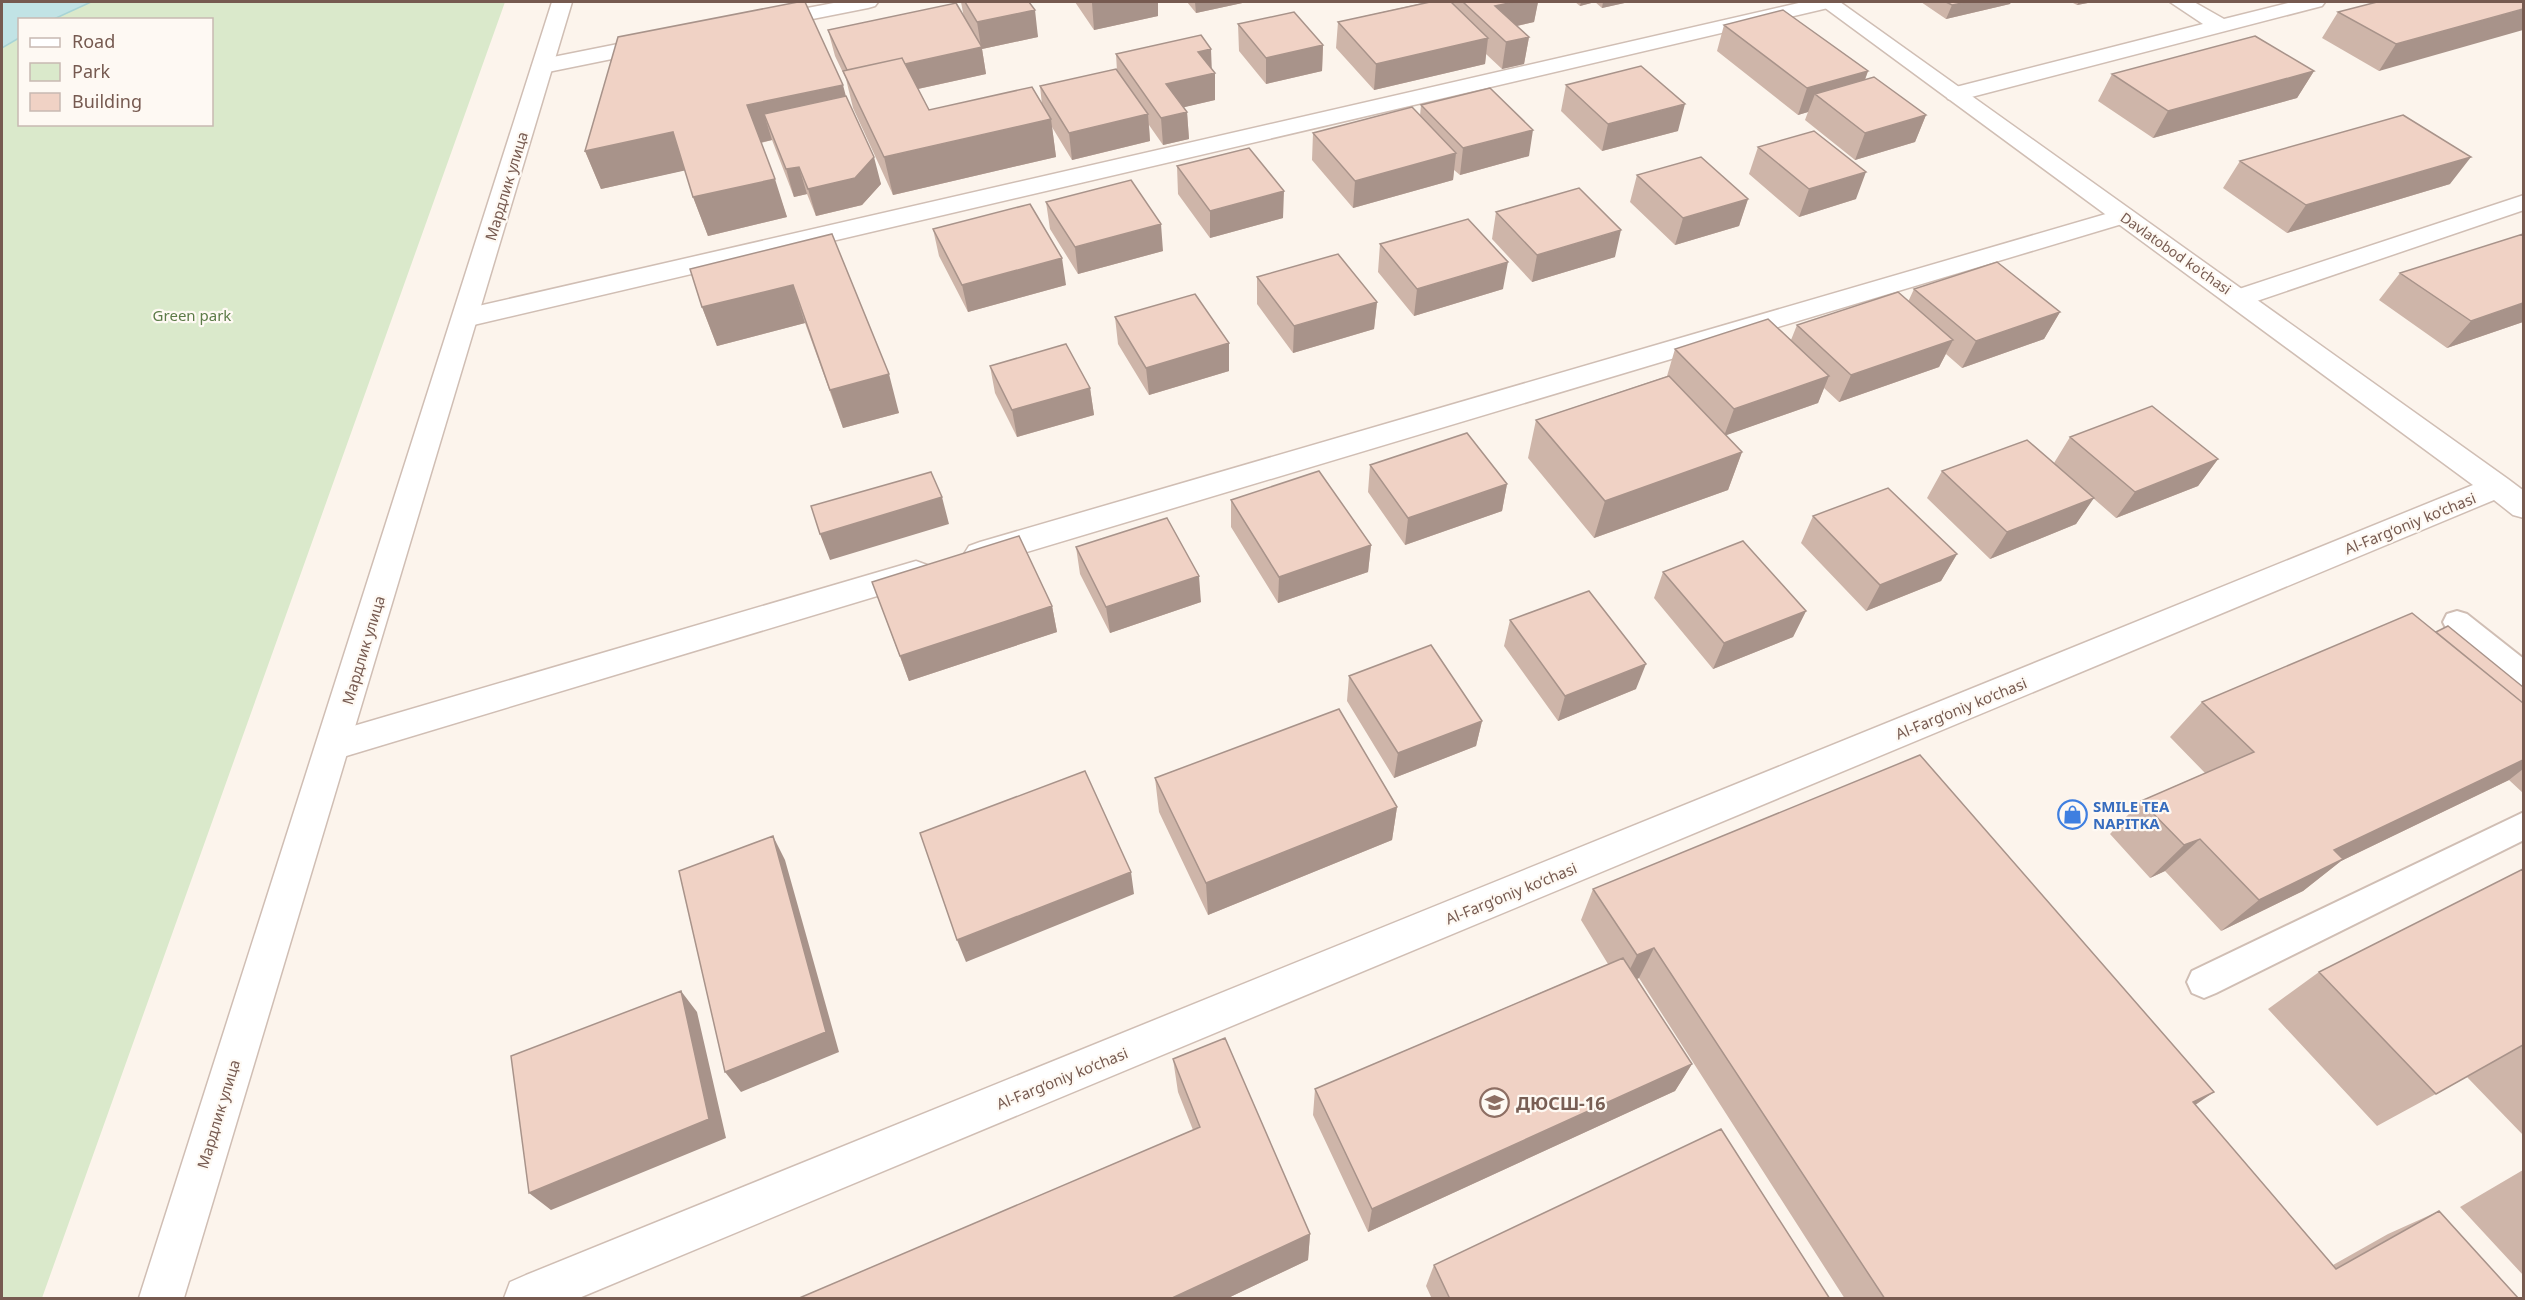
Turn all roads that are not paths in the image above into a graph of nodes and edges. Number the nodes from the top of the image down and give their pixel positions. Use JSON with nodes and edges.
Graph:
{"nodes":[{"id":1,"x":562,"y":2,"type":"edge"},
{"id":2,"x":868,"y":2,"type":"edge"},
{"id":3,"x":1828,"y":2,"type":"edge"},
{"id":4,"x":2180,"y":2,"type":"edge"},
{"id":5,"x":2315,"y":2,"type":"edge"},
{"id":6,"x":752,"y":25,"type":"edge"},
{"id":7,"x":2220,"y":26,"type":"junction"},
{"id":8,"x":682,"y":39,"type":"edge"},
{"id":9,"x":543,"y":66,"type":"junction"},
{"id":10,"x":1956,"y":94,"type":"junction"},
{"id":11,"x":2523,"y":202,"type":"edge"},
{"id":12,"x":2123,"y":216,"type":"junction"},
{"id":13,"x":2239,"y":298,"type":"junction"},
{"id":14,"x":465,"y":318,"type":"junction"},
{"id":15,"x":2510,"y":497,"type":"edge"},
{"id":16,"x":2457,"y":622,"type":"dead end"},
{"id":17,"x":2523,"y":676,"type":"edge"},
{"id":18,"x":333,"y":746,"type":"junction"},
{"id":19,"x":2523,"y":825,"type":"edge"},
{"id":20,"x":2204,"y":982,"type":"dead end"},
{"id":21,"x":161,"y":1299,"type":"edge"},
{"id":22,"x":526,"y":1299,"type":"edge"}],
"edges":[{"from":1,"to":9,"type":"street","name":"Мардлик улица"},
{"from":2,"to":6,"type":"street"},
{"from":3,"to":10,"type":"street","name":"Davlatobod ko'chasi"},
{"from":3,"to":14,"type":"street"},
{"from":4,"to":7,"type":"street"},
{"from":5,"to":7,"type":"street"},
{"from":7,"to":10,"type":"street"},
{"from":8,"to":9,"type":"street"},
{"from":9,"to":14,"type":"street","name":"Мардлик улица"},
{"from":10,"to":12,"type":"street","name":"Davlatobod ko'chasi"},
{"from":11,"to":13,"type":"street"},
{"from":12,"to":13,"type":"street","name":"Davlatobod ko'chasi"},
{"from":12,"to":18,"type":"street"},
{"from":13,"to":15,"type":"street","name":"Davlatobod ko'chasi"},
{"from":14,"to":18,"type":"street","name":"Мардлик улица"},
{"from":15,"to":22,"type":"street","name":"Al-Farg‘oniy ko‘chasi"},
{"from":16,"to":17,"type":"lane"},
{"from":18,"to":21,"type":"street","name":"Мардлик улица"},
{"from":19,"to":20,"type":"lane"}]}
